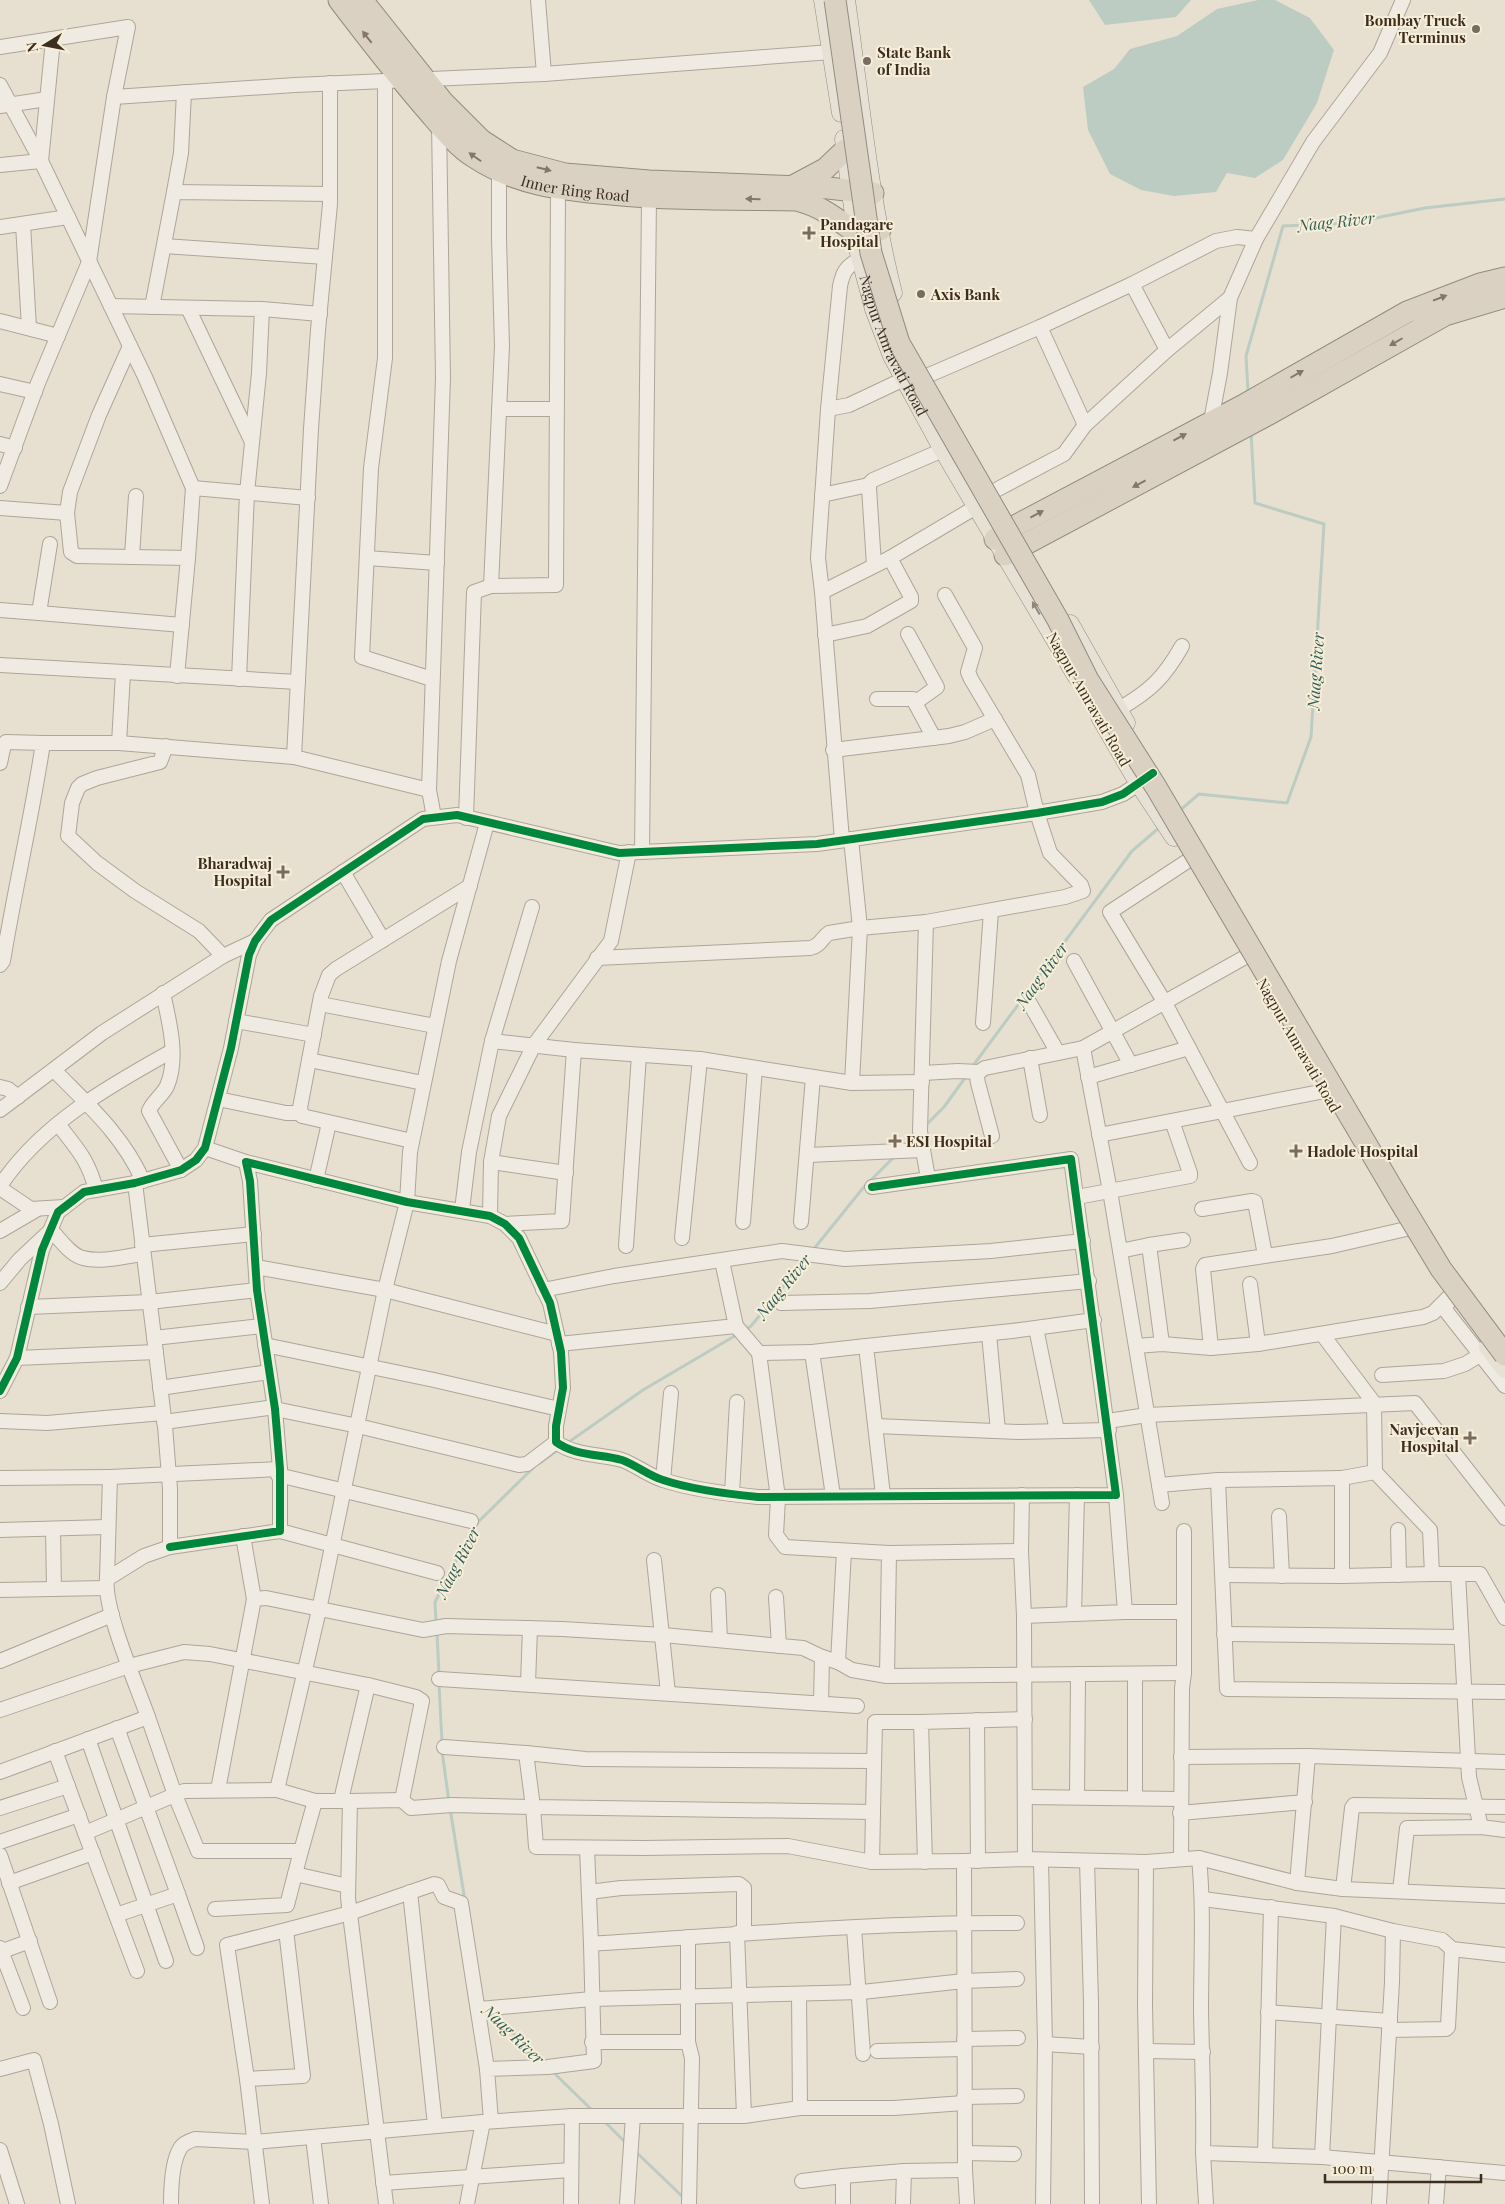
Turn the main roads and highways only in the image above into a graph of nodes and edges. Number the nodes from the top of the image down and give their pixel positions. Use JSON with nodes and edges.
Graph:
{"nodes":[{"id":1,"x":339,"y":0,"type":"edge"},
{"id":2,"x":362,"y":0,"type":"edge"},
{"id":3,"x":823,"y":0,"type":"edge"},
{"id":4,"x":835,"y":0,"type":"edge"},
{"id":5,"x":846,"y":0,"type":"edge"},
{"id":6,"x":846,"y":150,"type":"junction"},
{"id":7,"x":793,"y":187,"type":"junction"},
{"id":8,"x":850,"y":192,"type":"junction"},
{"id":9,"x":873,"y":193,"type":"junction"},
{"id":10,"x":880,"y":230,"type":"junction"},
{"id":11,"x":856,"y":233,"type":"junction"},
{"id":12,"x":1505,"y":278,"type":"edge"},
{"id":13,"x":1505,"y":297,"type":"edge"},
{"id":14,"x":1249,"y":413,"type":"junction"},
{"id":15,"x":1015,"y":526,"type":"junction"},
{"id":16,"x":1026,"y":545,"type":"junction"},
{"id":17,"x":1000,"y":547,"type":"junction"},
{"id":18,"x":1166,"y":809,"type":"junction"},
{"id":19,"x":1176,"y":826,"type":"junction"},
{"id":20,"x":1505,"y":1342,"type":"edge"},
{"id":21,"x":1505,"y":1355,"type":"edge"},
{"id":22,"x":1505,"y":1369,"type":"edge"}],
"edges":[{"from":11,"to":1,"type":"highway","name":"Inner Ring Road","one_way":true},
{"from":2,"to":7,"type":"highway","name":"Inner Ring Road","one_way":true},
{"from":3,"to":6,"type":"main road","name":"Nagpur Amravati Road"},
{"from":4,"to":21,"type":"highway","bridge":true},
{"from":5,"to":9,"type":"main road","name":"Nagpur Amravati Road"},
{"from":6,"to":7,"type":"highway"},
{"from":6,"to":8,"type":"main road","name":"Nagpur Amravati Road"},
{"from":7,"to":8,"type":"highway","name":"Inner Ring Road"},
{"from":8,"to":9,"type":"highway","name":"Inner Ring Road"},
{"from":8,"to":11,"type":"main road","name":"Nagpur Amravati Road"},
{"from":9,"to":10,"type":"main road","name":"Nagpur Amravati Road"},
{"from":10,"to":11,"type":"highway"},
{"from":10,"to":15,"type":"main road","name":"Nagpur Amravati Road"},
{"from":11,"to":17,"type":"main road","name":"Nagpur Amravati Road"},
{"from":14,"to":12,"type":"highway","one_way":true},
{"from":13,"to":14,"type":"highway","one_way":true},
{"from":15,"to":14,"type":"highway","one_way":true},
{"from":14,"to":16,"type":"highway","one_way":true},
{"from":15,"to":16,"type":"main road","name":"Nagpur Amravati Road"},
{"from":15,"to":17,"type":"highway"},
{"from":16,"to":17,"type":"highway"},
{"from":16,"to":18,"type":"main road","name":"Nagpur Amravati Road"},
{"from":18,"to":17,"type":"main road","name":"Nagpur Amravati Road","one_way":true},
{"from":18,"to":19,"type":"main road","name":"Nagpur Amravati Road"},
{"from":19,"to":20,"type":"main road","name":"Nagpur Amravati Road"},
{"from":19,"to":22,"type":"main road","name":"Nagpur Amravati Road"}]}
